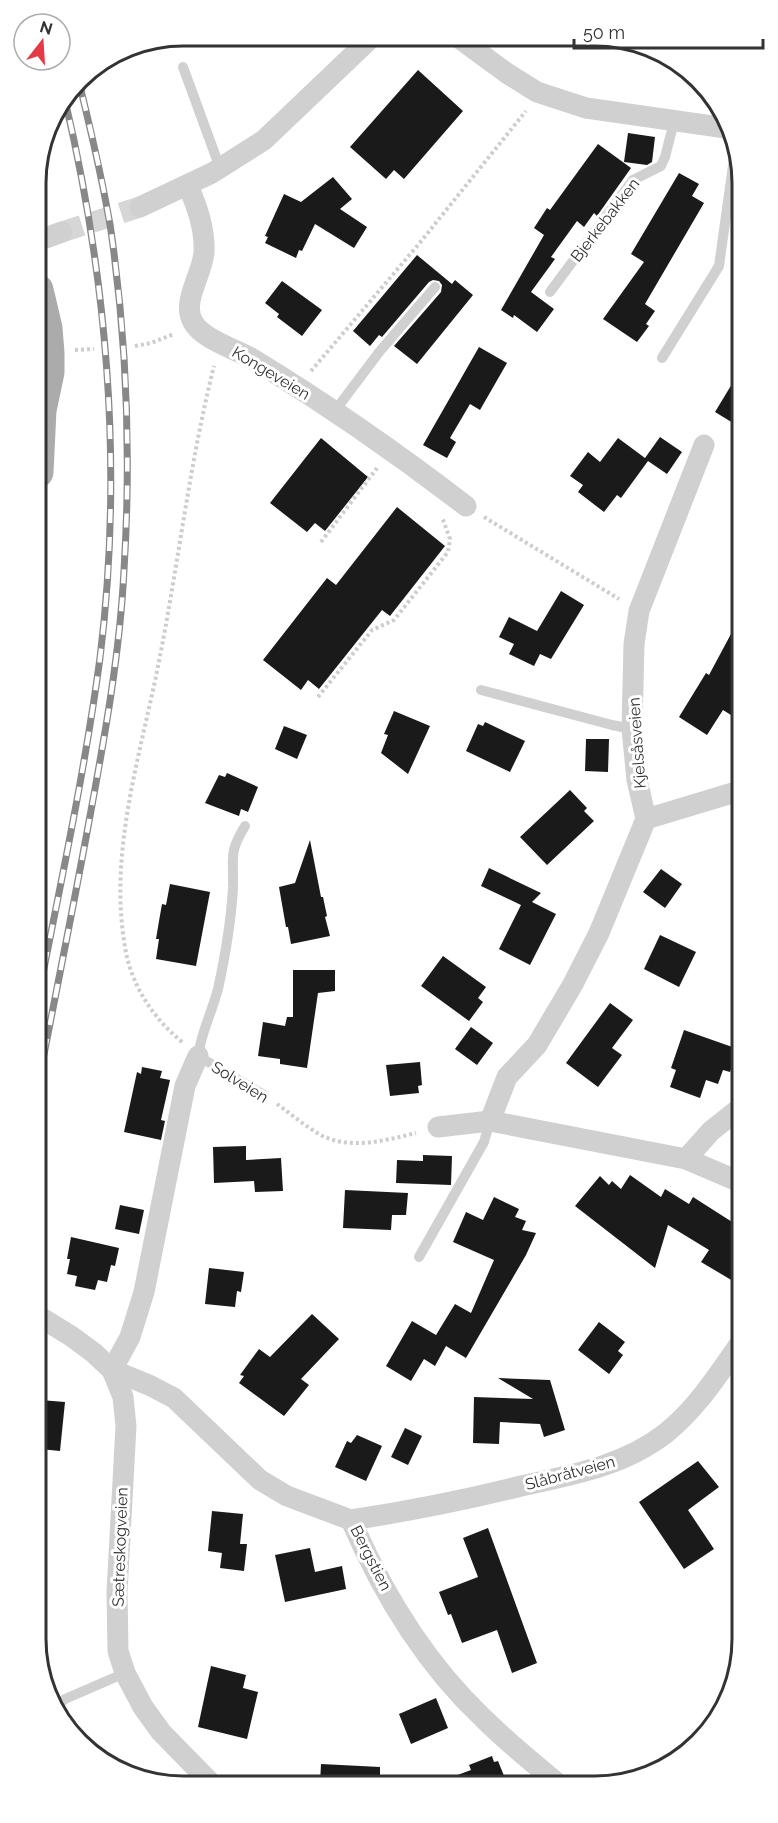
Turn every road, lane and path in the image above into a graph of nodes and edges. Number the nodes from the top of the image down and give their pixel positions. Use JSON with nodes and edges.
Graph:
{"nodes":[{"id":1,"x":470,"y":46,"type":"edge"},
{"id":2,"x":362,"y":47,"type":"edge"},
{"id":3,"x":183,"y":67,"type":"dead end"},
{"id":4,"x":537,"y":92,"type":"junction"},
{"id":5,"x":674,"y":122,"type":"junction"},
{"id":6,"x":719,"y":127,"type":"edge"},
{"id":7,"x":220,"y":168,"type":"junction"},
{"id":8,"x":731,"y":178,"type":"edge"},
{"id":9,"x":188,"y":186,"type":"junction"},
{"id":10,"x":140,"y":207,"type":"tunnel mouth"},
{"id":11,"x":62,"y":232,"type":"tunnel mouth"},
{"id":12,"x":47,"y":237,"type":"edge"},
{"id":13,"x":435,"y":286,"type":"dead end"},
{"id":14,"x":550,"y":292,"type":"dead end"},
{"id":15,"x":192,"y":321,"type":"junction"},
{"id":16,"x":47,"y":339,"type":"edge"},
{"id":17,"x":220,"y":342,"type":"junction"},
{"id":18,"x":135,"y":346,"type":"dead end"},
{"id":19,"x":662,"y":358,"type":"dead end"},
{"id":20,"x":47,"y":376,"type":"edge"},
{"id":21,"x":298,"y":388,"type":"junction"},
{"id":22,"x":334,"y":412,"type":"junction"},
{"id":23,"x":704,"y":445,"type":"dead end"},
{"id":24,"x":392,"y":450,"type":"junction"},
{"id":25,"x":466,"y":506,"type":"joint"},
{"id":26,"x":439,"y":512,"type":"dead end"},
{"id":27,"x":321,"y":542,"type":"dead end"},
{"id":28,"x":639,"y":611,"type":"junction"},
{"id":29,"x":482,"y":690,"type":"dead end"},
{"id":30,"x":318,"y":697,"type":"dead end"},
{"id":31,"x":632,"y":729,"type":"junction"},
{"id":32,"x":732,"y":792,"type":"edge"},
{"id":33,"x":646,"y":819,"type":"junction"},
{"id":34,"x":245,"y":825,"type":"dead end"},
{"id":35,"x":198,"y":1056,"type":"junction"},
{"id":36,"x":264,"y":1095,"type":"joint"},
{"id":37,"x":731,"y":1115,"type":"edge"},
{"id":38,"x":490,"y":1121,"type":"junction"},
{"id":39,"x":438,"y":1127,"type":"joint"},
{"id":40,"x":686,"y":1159,"type":"junction"},
{"id":41,"x":731,"y":1178,"type":"edge"},
{"id":42,"x":419,"y":1257,"type":"dead end"},
{"id":43,"x":46,"y":1321,"type":"edge"},
{"id":44,"x":731,"y":1356,"type":"edge"},
{"id":45,"x":112,"y":1371,"type":"junction"},
{"id":46,"x":351,"y":1520,"type":"junction"},
{"id":47,"x":125,"y":1672,"type":"junction"},
{"id":48,"x":62,"y":1702,"type":"edge"},
{"id":49,"x":204,"y":1776,"type":"edge"},
{"id":50,"x":549,"y":1776,"type":"edge"}],
"edges":[{"from":1,"to":4,"type":"street"},
{"from":2,"to":7,"type":"street"},
{"from":3,"to":7,"type":"lane"},
{"from":4,"to":5,"type":"street"},
{"from":4,"to":21,"type":"path"},
{"from":5,"to":6,"type":"street"},
{"from":5,"to":14,"type":"lane","name":"Bjerkebakken"},
{"from":7,"to":9,"type":"street"},
{"from":8,"to":19,"type":"lane"},
{"from":9,"to":10,"type":"street"},
{"from":9,"to":15,"type":"street"},
{"from":11,"to":12,"type":"street"},
{"from":13,"to":22,"type":"lane"},
{"from":15,"to":17,"type":"street","name":"Kongeveien"},
{"from":15,"to":18,"type":"path"},
{"from":16,"to":20,"type":"main road"},
{"from":17,"to":21,"type":"street","name":"Kongeveien"},
{"from":17,"to":35,"type":"path"},
{"from":21,"to":22,"type":"street","name":"Kongeveien"},
{"from":22,"to":24,"type":"street","name":"Kongeveien"},
{"from":23,"to":28,"type":"street","name":"Kjelsåsveien"},
{"from":24,"to":25,"type":"street","name":"Kongeveien"},
{"from":24,"to":27,"type":"path"},
{"from":25,"to":28,"type":"path"},
{"from":26,"to":30,"type":"path"},
{"from":28,"to":31,"type":"street","name":"Kjelsåsveien"},
{"from":29,"to":31,"type":"lane"},
{"from":31,"to":33,"type":"street","name":"Kjelsåsveien"},
{"from":32,"to":33,"type":"street"},
{"from":33,"to":38,"type":"street"},
{"from":34,"to":35,"type":"lane"},
{"from":35,"to":36,"type":"lane","name":"Solveien"},
{"from":35,"to":45,"type":"street","name":"Solveien"},
{"from":36,"to":39,"type":"path","name":"Solveien"},
{"from":37,"to":40,"type":"street"},
{"from":38,"to":39,"type":"street"},
{"from":38,"to":40,"type":"street"},
{"from":38,"to":42,"type":"lane"},
{"from":40,"to":41,"type":"street"},
{"from":43,"to":45,"type":"street","name":"Sætreskogveien"},
{"from":44,"to":46,"type":"street","name":"Slåbråtveien"},
{"from":45,"to":46,"type":"street","name":"Bergstien"},
{"from":45,"to":47,"type":"street","name":"Sætreskogveien"},
{"from":46,"to":50,"type":"street","name":"Bergstien"},
{"from":47,"to":48,"type":"lane"},
{"from":47,"to":49,"type":"street","name":"Sætreskogveien"}]}
